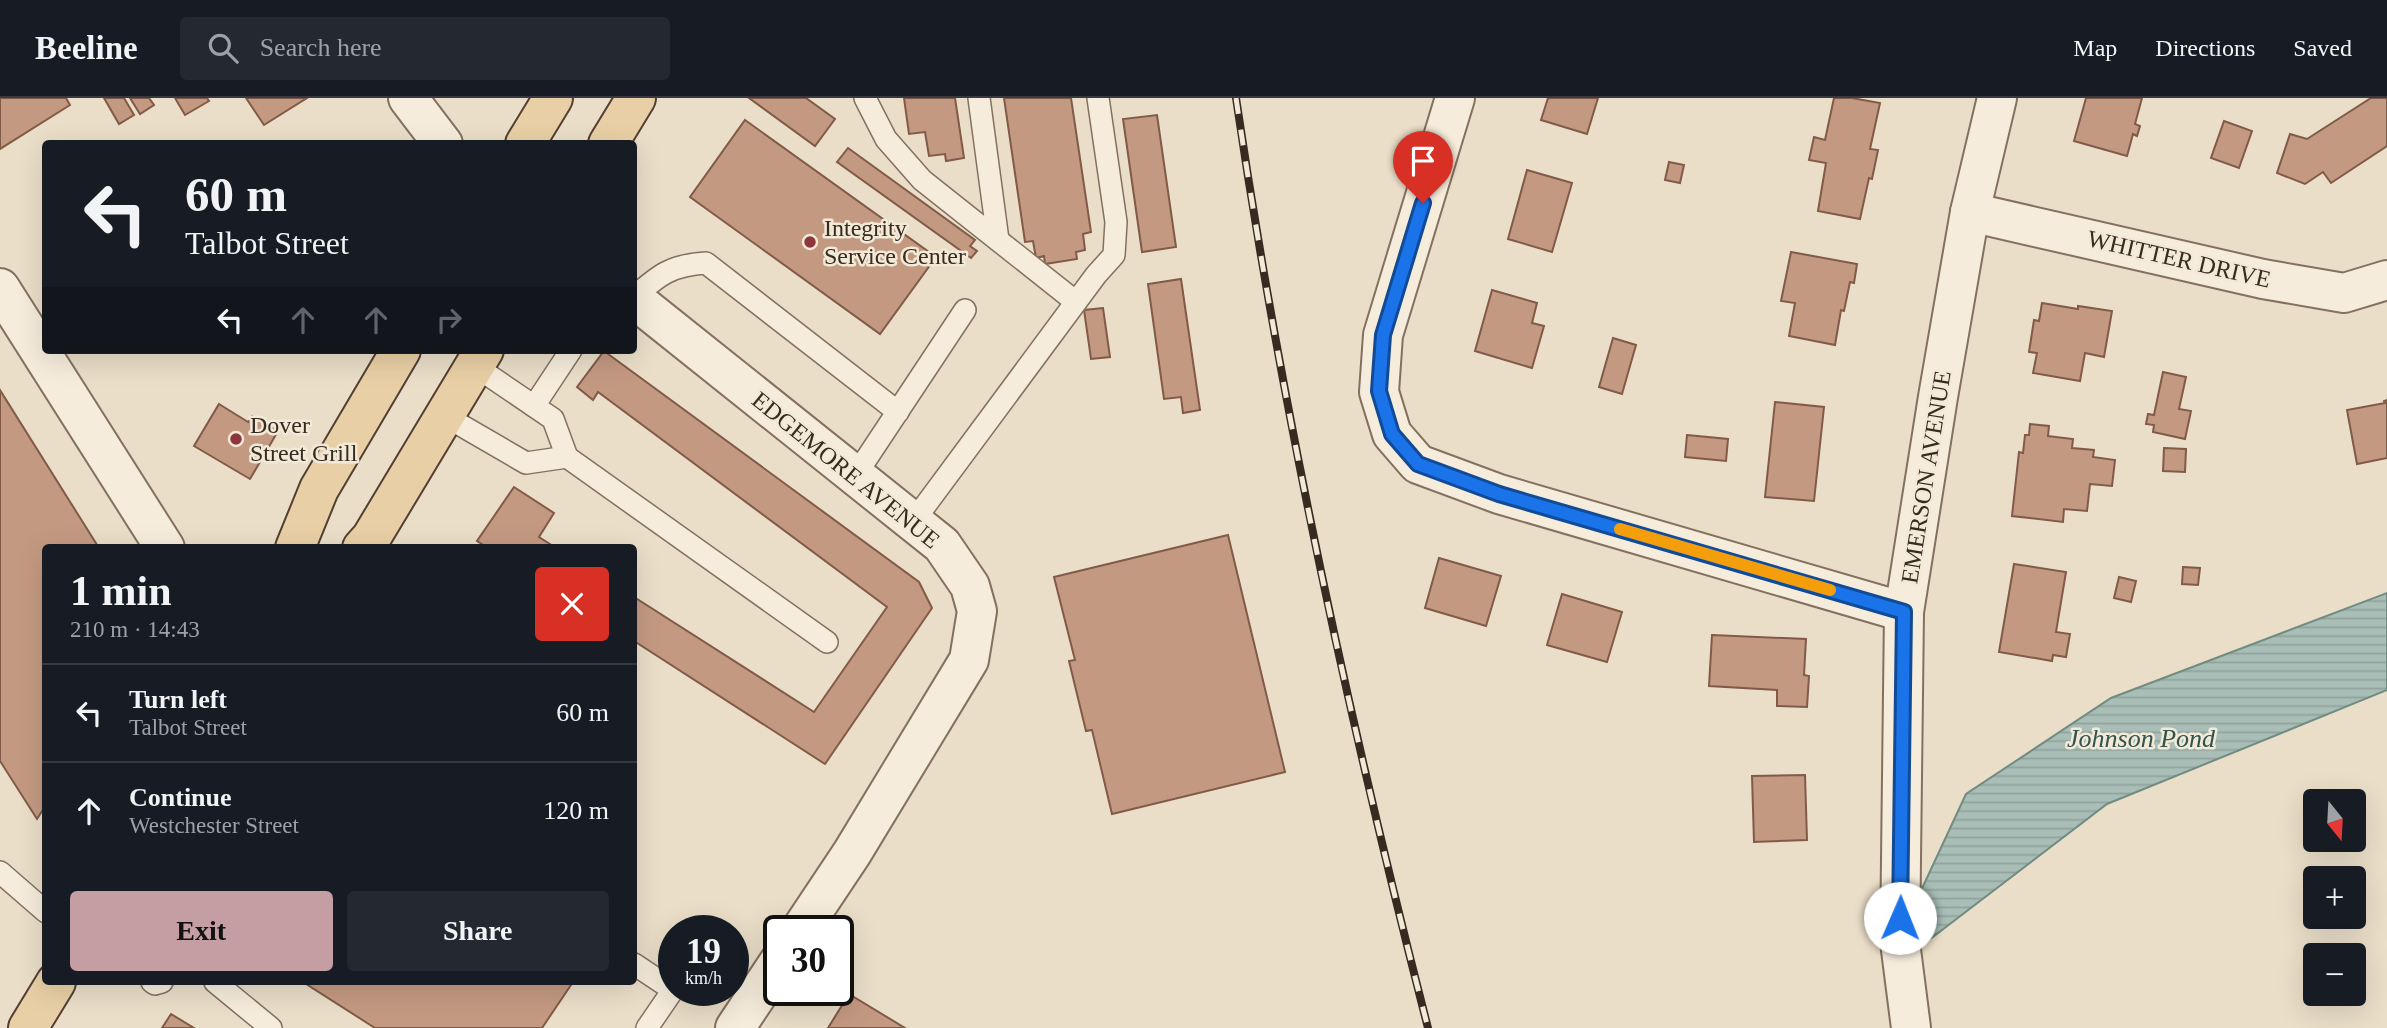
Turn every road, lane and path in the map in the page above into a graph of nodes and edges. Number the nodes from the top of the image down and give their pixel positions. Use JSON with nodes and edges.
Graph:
{"nodes":[{"id":1,"x":408,"y":98,"type":"edge"},
{"id":2,"x":553,"y":98,"type":"edge"},
{"id":3,"x":636,"y":98,"type":"edge"},
{"id":4,"x":864,"y":98,"type":"edge"},
{"id":5,"x":979,"y":98,"type":"edge"},
{"id":6,"x":1098,"y":98,"type":"edge"},
{"id":7,"x":1455,"y":98,"type":"edge"},
{"id":8,"x":1997,"y":98,"type":"edge"},
{"id":9,"x":440,"y":140,"type":"edge"},
{"id":10,"x":527,"y":140,"type":"edge"},
{"id":11,"x":610,"y":140,"type":"edge"},
{"id":12,"x":1970,"y":212,"type":"junction"},
{"id":13,"x":998,"y":240,"type":"junction"},
{"id":14,"x":2387,"y":279,"type":"edge"},
{"id":15,"x":0,"y":288,"type":"edge"},
{"id":16,"x":637,"y":295,"type":"edge"},
{"id":17,"x":637,"y":300,"type":"edge"},
{"id":18,"x":1076,"y":302,"type":"junction"},
{"id":19,"x":965,"y":310,"type":"dead end"},
{"id":20,"x":399,"y":354,"type":"edge"},
{"id":21,"x":568,"y":354,"type":"edge"},
{"id":22,"x":480,"y":358,"type":"edge"},
{"id":23,"x":534,"y":406,"type":"junction"},
{"id":24,"x":898,"y":412,"type":"junction"},
{"id":25,"x":445,"y":415,"type":"junction"},
{"id":26,"x":567,"y":457,"type":"junction"},
{"id":27,"x":855,"y":475,"type":"junction"},
{"id":28,"x":913,"y":522,"type":"junction"},
{"id":29,"x":162,"y":544,"type":"edge"},
{"id":30,"x":297,"y":544,"type":"edge"},
{"id":31,"x":366,"y":544,"type":"edge"},
{"id":32,"x":1904,"y":612,"type":"junction"},
{"id":33,"x":827,"y":642,"type":"dead end"},
{"id":34,"x":0,"y":873,"type":"edge"},
{"id":35,"x":42,"y":909,"type":"edge"},
{"id":36,"x":811,"y":915,"type":"edge"},
{"id":37,"x":637,"y":966,"type":"edge"},
{"id":38,"x":54,"y":985,"type":"edge"},
{"id":39,"x":219,"y":985,"type":"edge"},
{"id":40,"x":763,"y":985,"type":"edge"},
{"id":41,"x":32,"y":1027,"type":"edge"},
{"id":42,"x":271,"y":1028,"type":"edge"},
{"id":43,"x":647,"y":1028,"type":"edge"},
{"id":44,"x":734,"y":1028,"type":"edge"},
{"id":45,"x":1911,"y":1028,"type":"edge"}],
"edges":[{"from":1,"to":9,"type":"street"},
{"from":2,"to":10,"type":"main road"},
{"from":3,"to":11,"type":"main road"},
{"from":4,"to":13,"type":"lane"},
{"from":5,"to":13,"type":"lane"},
{"from":6,"to":18,"type":"lane"},
{"from":7,"to":32,"type":"street"},
{"from":8,"to":12,"type":"street","name":"EMERSON AVENUE"},
{"from":12,"to":14,"type":"street","name":"WHITTER DRIVE"},
{"from":12,"to":32,"type":"street","name":"EMERSON AVENUE"},
{"from":13,"to":18,"type":"lane"},
{"from":15,"to":29,"type":"street"},
{"from":16,"to":24,"type":"lane"},
{"from":17,"to":27,"type":"street","name":"EDGEMORE AVENUE"},
{"from":18,"to":28,"type":"lane"},
{"from":19,"to":24,"type":"lane"},
{"from":20,"to":30,"type":"main road"},
{"from":21,"to":23,"type":"lane"},
{"from":22,"to":23,"type":"lane"},
{"from":22,"to":25,"type":"main road"},
{"from":23,"to":26,"type":"lane"},
{"from":24,"to":27,"type":"lane"},
{"from":25,"to":26,"type":"lane"},
{"from":25,"to":31,"type":"main road"},
{"from":26,"to":33,"type":"lane"},
{"from":27,"to":28,"type":"street","name":"EDGEMORE AVENUE"},
{"from":28,"to":36,"type":"street","name":"EDGEMORE AVENUE"},
{"from":32,"to":45,"type":"street","name":"EMERSON AVENUE"},
{"from":34,"to":35,"type":"lane"},
{"from":37,"to":43,"type":"lane"},
{"from":38,"to":41,"type":"main road"},
{"from":39,"to":42,"type":"lane"},
{"from":40,"to":44,"type":"street"}]}
